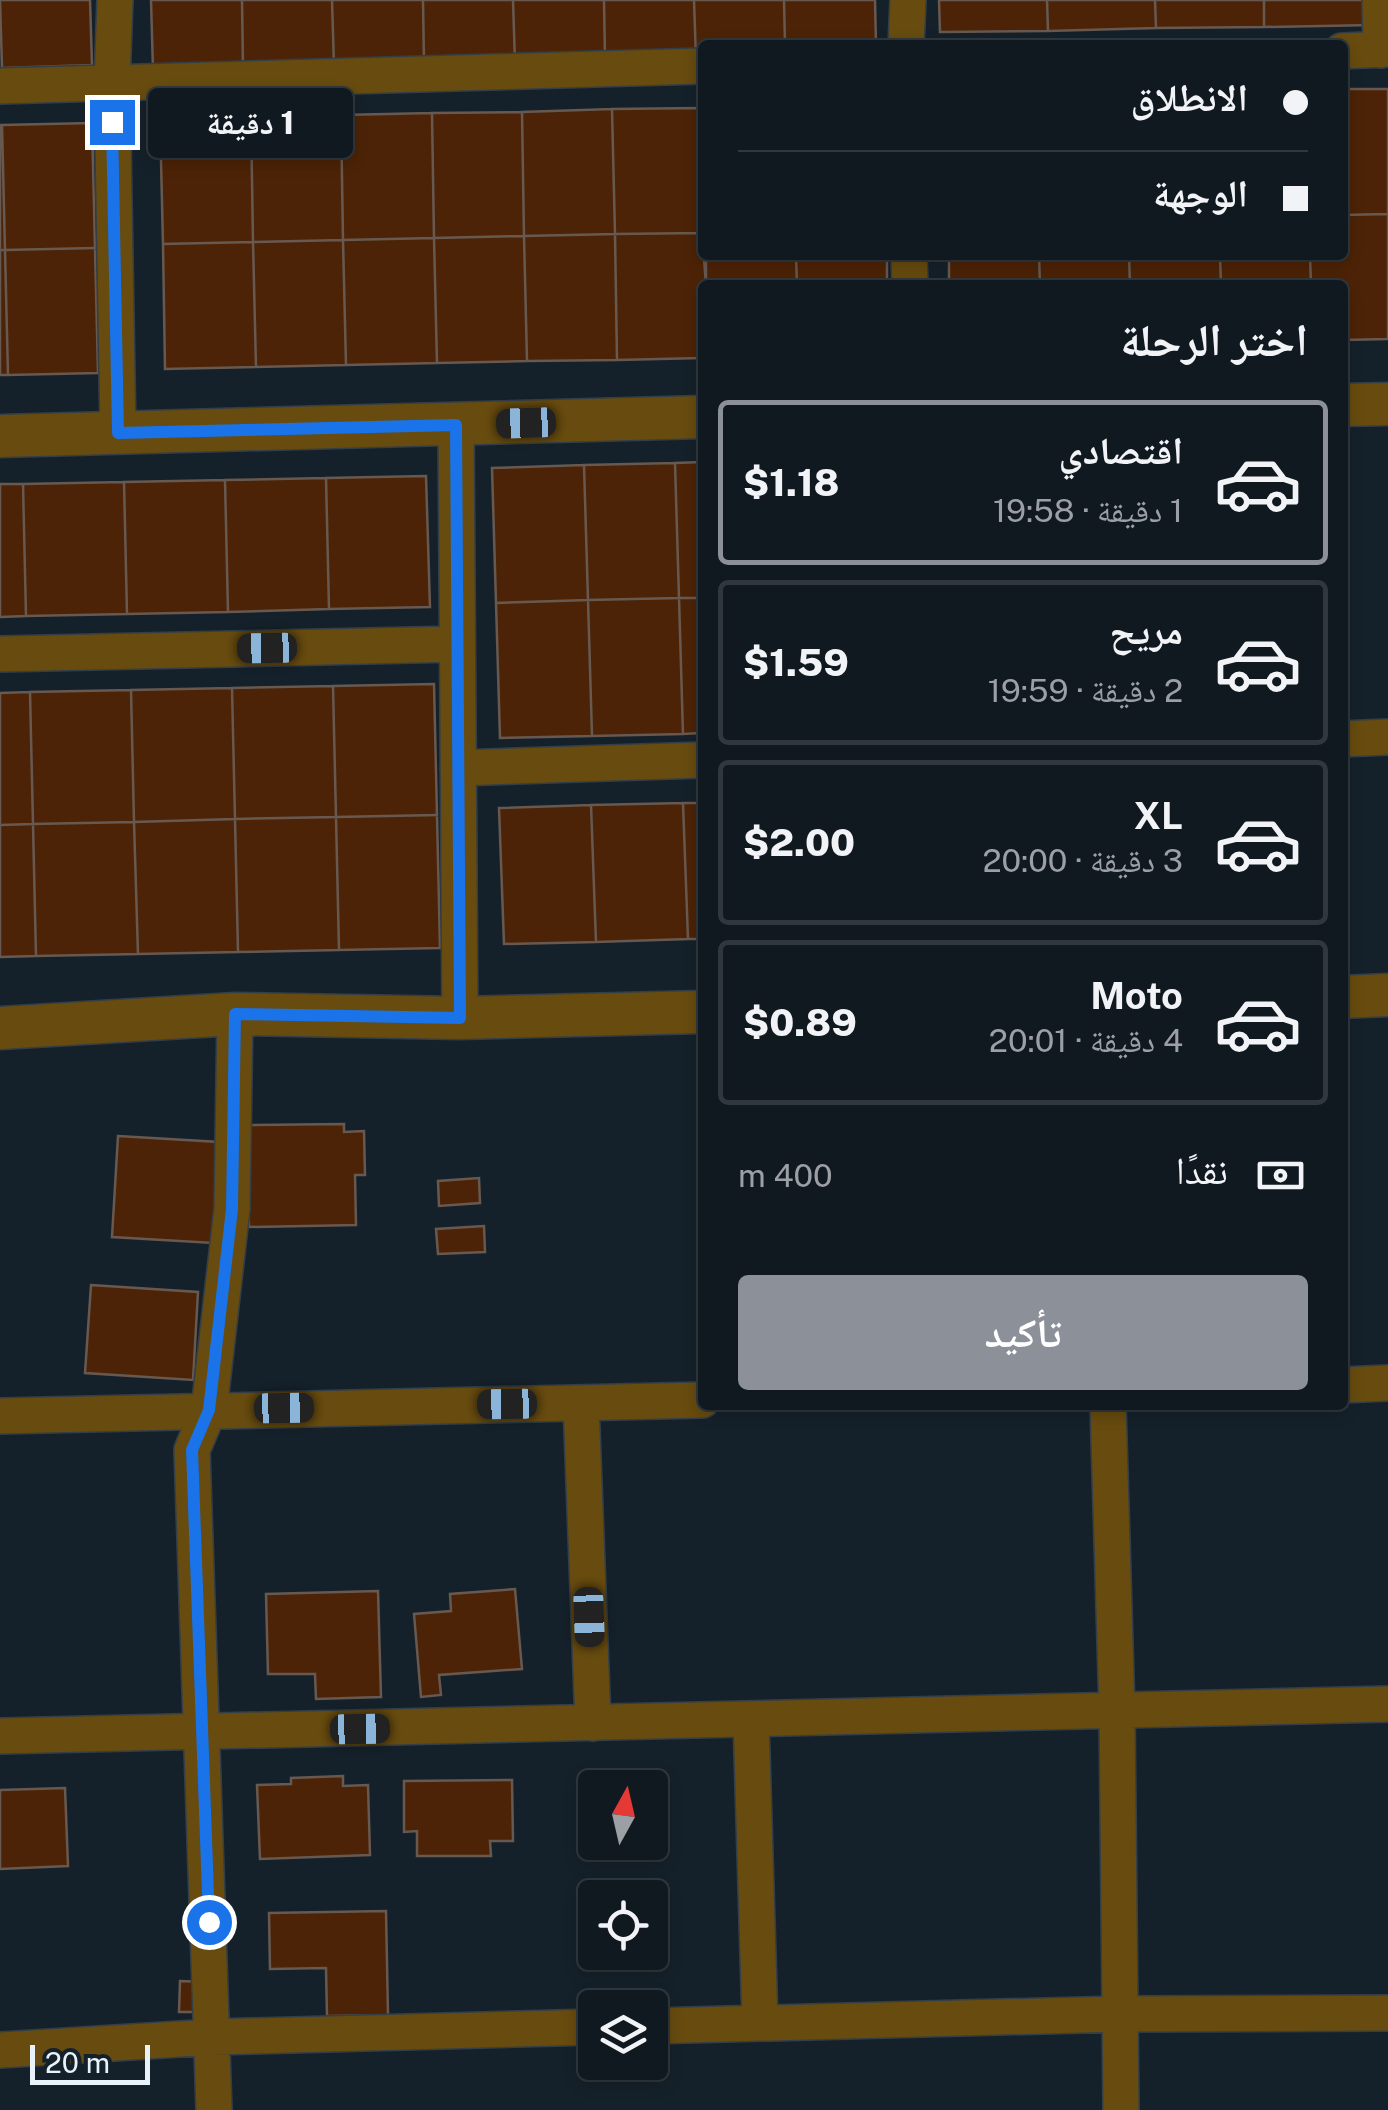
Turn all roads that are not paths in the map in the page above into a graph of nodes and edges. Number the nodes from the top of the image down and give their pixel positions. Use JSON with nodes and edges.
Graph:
{"nodes":[{"id":1,"x":115,"y":0,"type":"edge"},
{"id":2,"x":908,"y":0,"type":"edge"},
{"id":3,"x":1380,"y":0,"type":"edge"},
{"id":4,"x":906,"y":40,"type":"edge"},
{"id":5,"x":1348,"y":50,"type":"edge"},
{"id":6,"x":1384,"y":50,"type":"edge"},
{"id":7,"x":698,"y":66,"type":"edge"},
{"id":8,"x":112,"y":83,"type":"junction"},
{"id":9,"x":0,"y":86,"type":"edge"},
{"id":10,"x":1388,"y":404,"type":"edge"},
{"id":11,"x":1348,"y":405,"type":"edge"},
{"id":12,"x":698,"y":417,"type":"edge"},
{"id":13,"x":456,"y":425,"type":"junction"},
{"id":14,"x":118,"y":433,"type":"junction"},
{"id":15,"x":0,"y":436,"type":"edge"},
{"id":16,"x":457,"y":644,"type":"junction"},
{"id":17,"x":0,"y":654,"type":"edge"},
{"id":18,"x":1388,"y":737,"type":"edge"},
{"id":19,"x":1348,"y":738,"type":"edge"},
{"id":20,"x":698,"y":760,"type":"edge"},
{"id":21,"x":458,"y":768,"type":"junction"},
{"id":22,"x":1348,"y":996,"type":"edge"},
{"id":23,"x":1388,"y":996,"type":"edge"},
{"id":24,"x":698,"y":1012,"type":"edge"},
{"id":25,"x":235,"y":1014,"type":"junction"},
{"id":26,"x":460,"y":1018,"type":"junction"},
{"id":27,"x":0,"y":1028,"type":"edge"},
{"id":28,"x":1348,"y":1384,"type":"edge"},
{"id":29,"x":1388,"y":1384,"type":"edge"},
{"id":30,"x":698,"y":1400,"type":"edge"},
{"id":31,"x":582,"y":1403,"type":"junction"},
{"id":32,"x":209,"y":1410,"type":"junction"},
{"id":33,"x":1108,"y":1410,"type":"edge"},
{"id":34,"x":0,"y":1416,"type":"edge"},
{"id":35,"x":1388,"y":1704,"type":"edge"},
{"id":36,"x":1117,"y":1710,"type":"junction"},
{"id":37,"x":751,"y":1719,"type":"junction"},
{"id":38,"x":593,"y":1724,"type":"junction"},
{"id":39,"x":204,"y":1732,"type":"junction"},
{"id":40,"x":0,"y":1736,"type":"edge"},
{"id":41,"x":1388,"y":2013,"type":"edge"},
{"id":42,"x":1120,"y":2014,"type":"junction"},
{"id":43,"x":760,"y":2023,"type":"junction"},
{"id":44,"x":668,"y":2026,"type":"edge"},
{"id":45,"x":578,"y":2027,"type":"edge"},
{"id":46,"x":213,"y":2037,"type":"junction"},
{"id":47,"x":0,"y":2050,"type":"edge"},
{"id":48,"x":214,"y":2110,"type":"edge"},
{"id":49,"x":1121,"y":2110,"type":"edge"}],
"edges":[{"from":1,"to":8,"type":"street"},
{"from":2,"to":4,"type":"street"},
{"from":3,"to":6,"type":"street"},
{"from":5,"to":6,"type":"street"},
{"from":7,"to":8,"type":"street"},
{"from":8,"to":9,"type":"street"},
{"from":8,"to":14,"type":"street"},
{"from":10,"to":11,"type":"street"},
{"from":12,"to":13,"type":"street"},
{"from":13,"to":14,"type":"street"},
{"from":13,"to":16,"type":"street"},
{"from":14,"to":15,"type":"street"},
{"from":16,"to":17,"type":"street"},
{"from":16,"to":21,"type":"street"},
{"from":18,"to":19,"type":"street"},
{"from":20,"to":21,"type":"street"},
{"from":21,"to":26,"type":"street"},
{"from":22,"to":23,"type":"street"},
{"from":24,"to":26,"type":"street"},
{"from":25,"to":26,"type":"street"},
{"from":25,"to":27,"type":"street"},
{"from":25,"to":32,"type":"street"},
{"from":28,"to":29,"type":"street"},
{"from":30,"to":31,"type":"street"},
{"from":31,"to":32,"type":"street"},
{"from":31,"to":38,"type":"street"},
{"from":32,"to":34,"type":"street"},
{"from":32,"to":39,"type":"street"},
{"from":33,"to":36,"type":"street"},
{"from":35,"to":36,"type":"street"},
{"from":36,"to":37,"type":"street"},
{"from":36,"to":42,"type":"street"},
{"from":37,"to":38,"type":"street"},
{"from":37,"to":43,"type":"street"},
{"from":38,"to":39,"type":"street"},
{"from":39,"to":40,"type":"street"},
{"from":39,"to":46,"type":"street"},
{"from":41,"to":42,"type":"street"},
{"from":42,"to":43,"type":"street"},
{"from":42,"to":49,"type":"street"},
{"from":43,"to":44,"type":"street"},
{"from":45,"to":46,"type":"street"},
{"from":46,"to":47,"type":"street"},
{"from":46,"to":48,"type":"street"}]}
